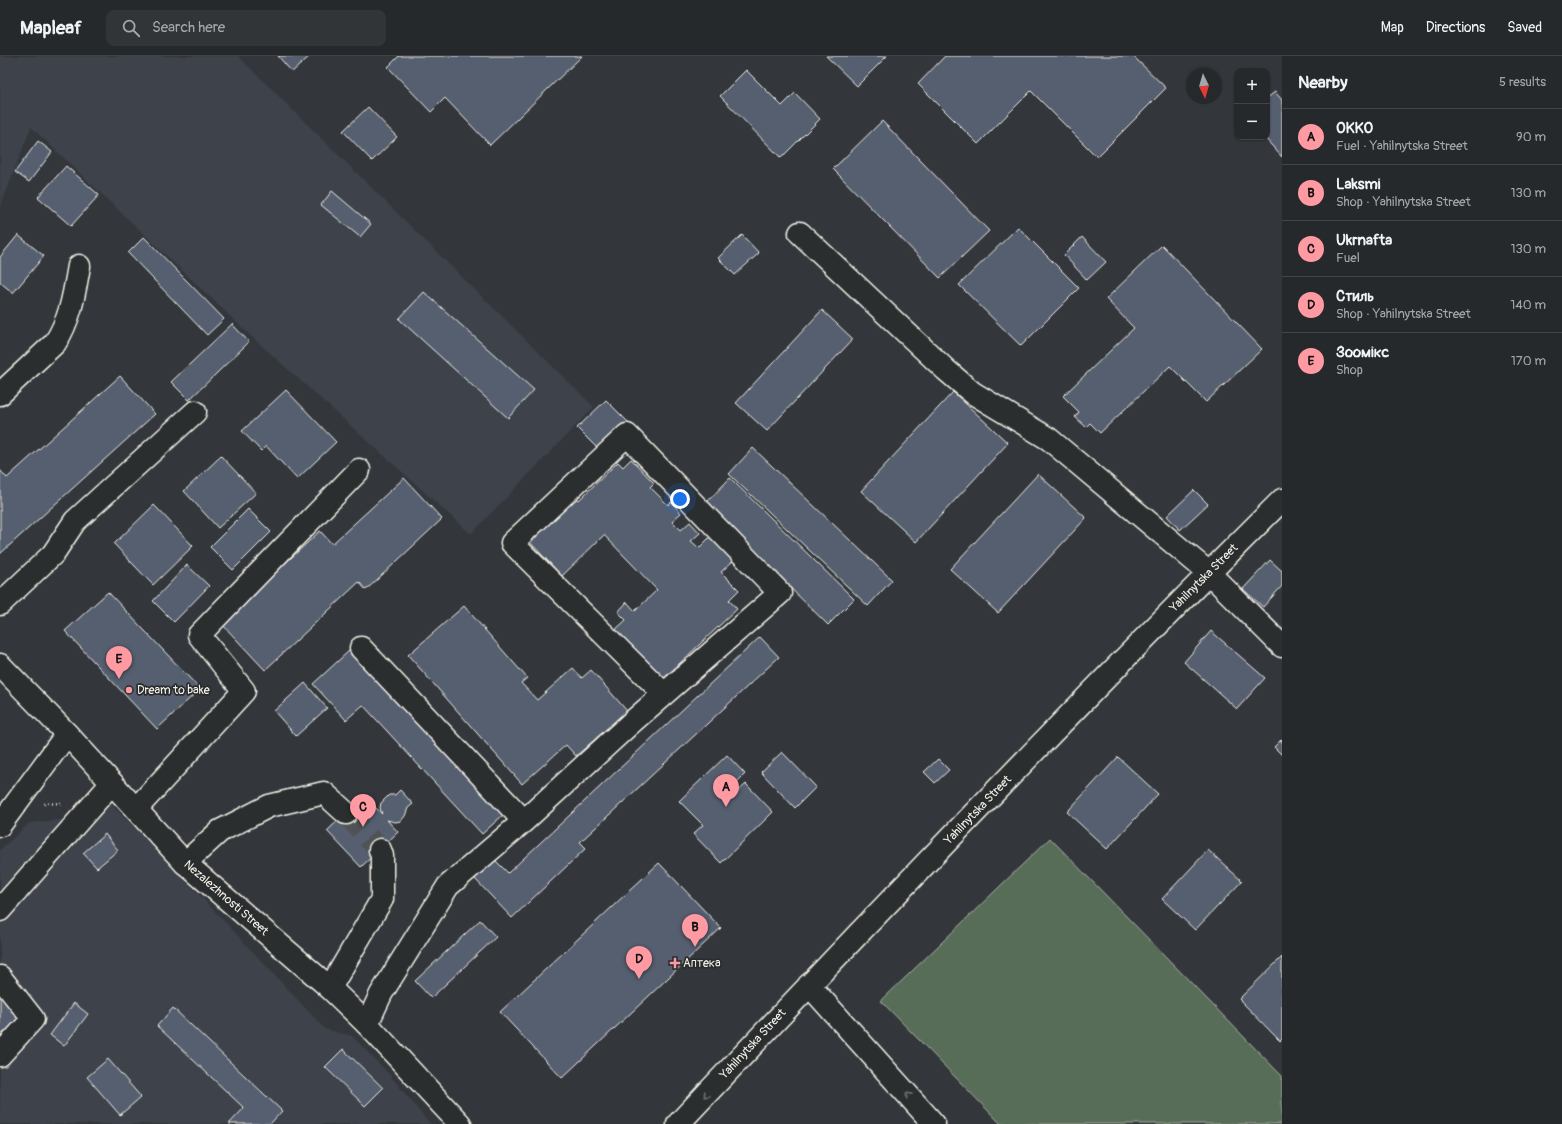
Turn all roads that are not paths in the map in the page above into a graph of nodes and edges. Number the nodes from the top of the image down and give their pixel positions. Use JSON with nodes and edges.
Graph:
{"nodes":[{"id":1,"x":800,"y":233,"type":"dead end"},
{"id":2,"x":79,"y":266,"type":"dead end"},
{"id":3,"x":0,"y":394,"type":"edge"},
{"id":4,"x":195,"y":412,"type":"dead end"},
{"id":5,"x":359,"y":470,"type":"dead end"},
{"id":6,"x":1282,"y":500,"type":"edge"},
{"id":7,"x":1209,"y":573,"type":"junction"},
{"id":8,"x":0,"y":604,"type":"edge"},
{"id":9,"x":1282,"y":646,"type":"edge"},
{"id":10,"x":361,"y":648,"type":"dead end"},
{"id":11,"x":0,"y":665,"type":"edge"},
{"id":12,"x":664,"y":694,"type":"junction"},
{"id":13,"x":67,"y":734,"type":"junction"},
{"id":14,"x":112,"y":783,"type":"junction"},
{"id":15,"x":136,"y":809,"type":"junction"},
{"id":16,"x":346,"y":813,"type":"tunnel mouth"},
{"id":17,"x":524,"y":821,"type":"junction"},
{"id":18,"x":0,"y":825,"type":"edge"},
{"id":19,"x":380,"y":850,"type":"tunnel mouth"},
{"id":20,"x":185,"y":863,"type":"junction"},
{"id":21,"x":0,"y":910,"type":"edge"},
{"id":22,"x":0,"y":977,"type":"edge"},
{"id":23,"x":809,"y":985,"type":"junction"},
{"id":24,"x":330,"y":988,"type":"junction"},
{"id":25,"x":367,"y":1024,"type":"junction"},
{"id":26,"x":0,"y":1055,"type":"edge"},
{"id":27,"x":460,"y":1124,"type":"edge"},
{"id":28,"x":678,"y":1124,"type":"edge"},
{"id":29,"x":934,"y":1124,"type":"edge"}],
"edges":[{"from":1,"to":7,"type":"main road"},
{"from":2,"to":3,"type":"main road"},
{"from":4,"to":8,"type":"main road"},
{"from":5,"to":15,"type":"main road"},
{"from":6,"to":7,"type":"main road","name":"Yahilnytska Street"},
{"from":7,"to":9,"type":"main road"},
{"from":7,"to":23,"type":"main road","name":"Yahilnytska Street"},
{"from":10,"to":17,"type":"main road"},
{"from":11,"to":13,"type":"main road","name":"Nezalezhnosti Street"},
{"from":12,"to":12,"type":"main road"},
{"from":12,"to":17,"type":"main road"},
{"from":13,"to":14,"type":"main road","name":"Nezalezhnosti Street"},
{"from":13,"to":18,"type":"main road"},
{"from":14,"to":15,"type":"main road","name":"Nezalezhnosti Street"},
{"from":14,"to":21,"type":"main road"},
{"from":15,"to":20,"type":"main road","name":"Nezalezhnosti Street"},
{"from":16,"to":20,"type":"main road"},
{"from":17,"to":25,"type":"main road"},
{"from":19,"to":24,"type":"main road"},
{"from":20,"to":24,"type":"main road","name":"Nezalezhnosti Street"},
{"from":22,"to":26,"type":"main road"},
{"from":23,"to":28,"type":"main road","name":"Yahilnytska Street","one_way":true},
{"from":29,"to":23,"type":"main road","one_way":true},
{"from":24,"to":25,"type":"main road","name":"Nezalezhnosti Street"},
{"from":25,"to":27,"type":"main road","name":"Nezalezhnosti Street"}]}
